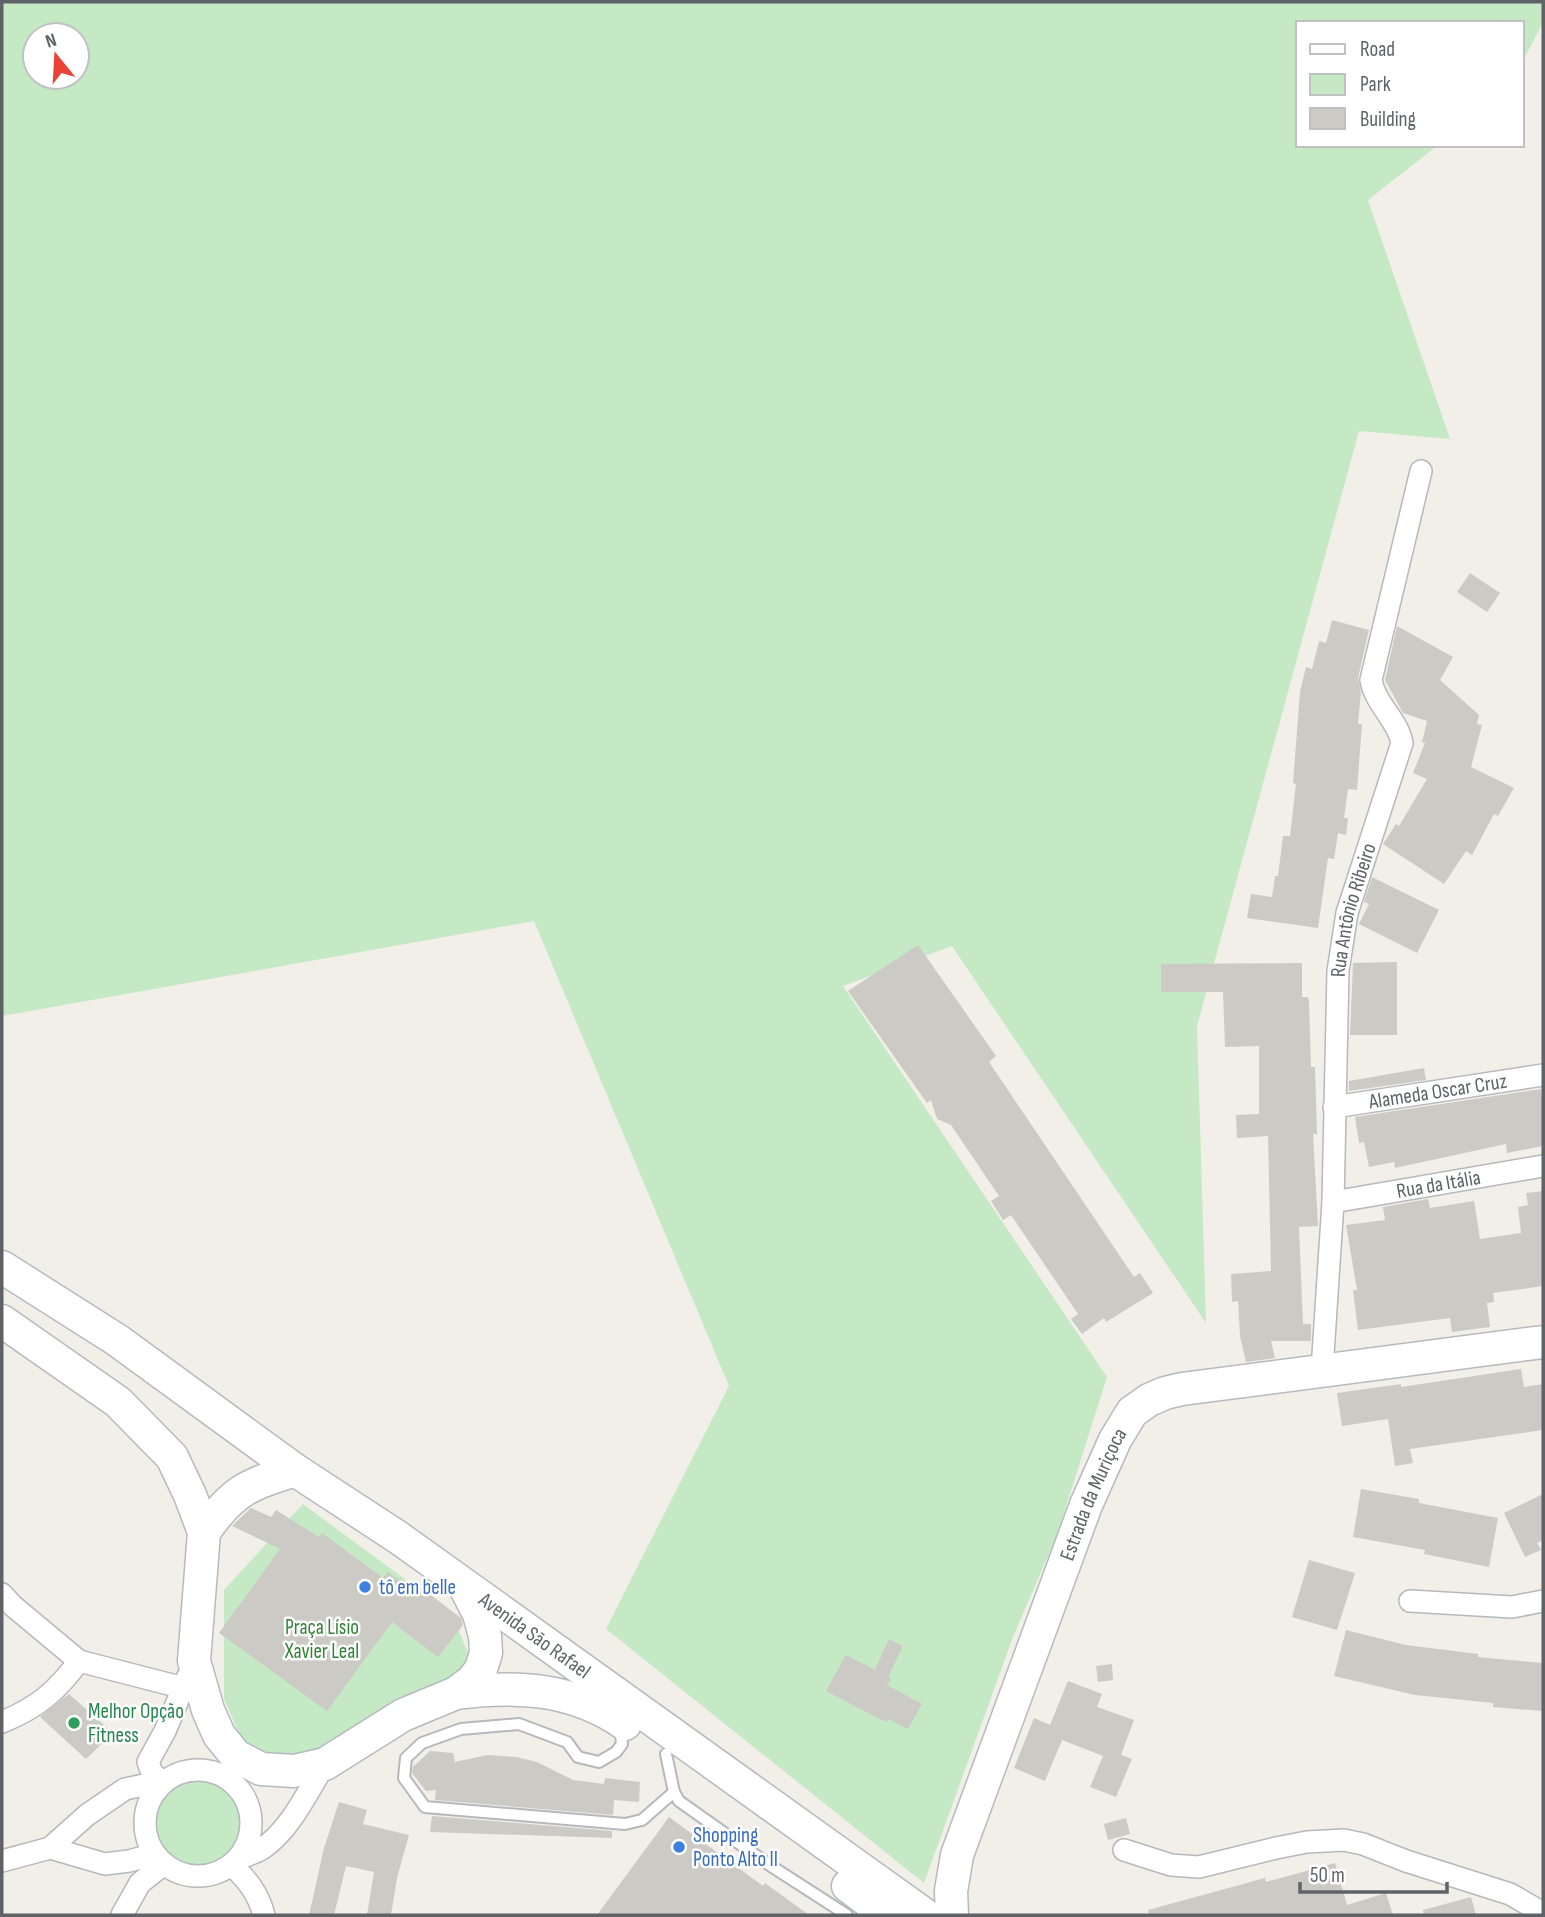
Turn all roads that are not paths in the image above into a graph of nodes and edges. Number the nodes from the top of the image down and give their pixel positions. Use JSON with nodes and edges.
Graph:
{"nodes":[{"id":1,"x":1420,"y":471,"type":"dead end"},
{"id":2,"x":1543,"y":1075,"type":"edge"},
{"id":3,"x":1334,"y":1107,"type":"junction"},
{"id":4,"x":1543,"y":1166,"type":"edge"},
{"id":5,"x":1334,"y":1202,"type":"junction"},
{"id":6,"x":2,"y":1267,"type":"edge"},
{"id":7,"x":2,"y":1321,"type":"edge"},
{"id":8,"x":1543,"y":1342,"type":"edge"},
{"id":9,"x":1322,"y":1370,"type":"junction"},
{"id":10,"x":295,"y":1470,"type":"junction"},
{"id":11,"x":204,"y":1532,"type":"junction"},
{"id":12,"x":464,"y":1586,"type":"junction"},
{"id":13,"x":2,"y":1594,"type":"edge"},
{"id":14,"x":1410,"y":1601,"type":"dead end"},
{"id":15,"x":1543,"y":1601,"type":"edge"},
{"id":16,"x":79,"y":1661,"type":"junction"},
{"id":17,"x":189,"y":1675,"type":"junction"},
{"id":18,"x":456,"y":1693,"type":"junction"},
{"id":19,"x":620,"y":1720,"type":"junction"},
{"id":20,"x":2,"y":1722,"type":"edge"},
{"id":21,"x":666,"y":1754,"type":"junction"},
{"id":22,"x":325,"y":1764,"type":"junction"},
{"id":23,"x":160,"y":1786,"type":"junction"},
{"id":24,"x":674,"y":1792,"type":"junction"},
{"id":25,"x":50,"y":1848,"type":"junction"},
{"id":26,"x":1124,"y":1850,"type":"dead end"},
{"id":27,"x":957,"y":1855,"type":"junction"},
{"id":28,"x":159,"y":1859,"type":"junction"},
{"id":29,"x":2,"y":1861,"type":"edge"},
{"id":30,"x":235,"y":1862,"type":"junction"},
{"id":31,"x":906,"y":1911,"type":"edge"},
{"id":32,"x":1543,"y":1913,"type":"edge"},
{"id":33,"x":122,"y":1915,"type":"edge"},
{"id":34,"x":264,"y":1915,"type":"edge"},
{"id":35,"x":847,"y":1915,"type":"edge"},
{"id":36,"x":951,"y":1915,"type":"edge"}],
"edges":[{"from":1,"to":3,"type":"street","name":"Rua Antônio Ribeiro"},
{"from":2,"to":3,"type":"street","name":"Alameda Oscar Cruz"},
{"from":3,"to":5,"type":"street","name":"Rua Antônio Ribeiro"},
{"from":4,"to":5,"type":"street","name":"Rua da Itália"},
{"from":5,"to":9,"type":"street","name":"Rua Antônio Ribeiro"},
{"from":6,"to":10,"type":"main road","name":"Avenida São Rafael"},
{"from":7,"to":11,"type":"main road"},
{"from":8,"to":9,"type":"main road","name":"Estrada da Muriçoca"},
{"from":9,"to":27,"type":"main road","name":"Estrada da Muriçoca"},
{"from":10,"to":11,"type":"main road"},
{"from":10,"to":12,"type":"main road","name":"Avenida São Rafael"},
{"from":11,"to":17,"type":"main road"},
{"from":12,"to":18,"type":"main road"},
{"from":12,"to":31,"type":"main road","name":"Avenida São Rafael"},
{"from":13,"to":16,"type":"street"},
{"from":14,"to":15,"type":"street"},
{"from":16,"to":17,"type":"street"},
{"from":16,"to":20,"type":"street"},
{"from":17,"to":22,"type":"main road"},
{"from":17,"to":23,"type":"street"},
{"from":18,"to":19,"type":"main road","name":"Avenida São Rafael"},
{"from":18,"to":22,"type":"main road"},
{"from":19,"to":21,"type":"main road","name":"Avenida São Rafael"},
{"from":19,"to":24,"type":"lane"},
{"from":21,"to":24,"type":"lane"},
{"from":21,"to":31,"type":"main road","name":"Avenida São Rafael"},
{"from":22,"to":30,"type":"street"},
{"from":23,"to":25,"type":"street"},
{"from":23,"to":28,"type":"street"},
{"from":23,"to":30,"type":"street"},
{"from":24,"to":35,"type":"lane"},
{"from":25,"to":28,"type":"street"},
{"from":25,"to":29,"type":"street"},
{"from":26,"to":32,"type":"street"},
{"from":27,"to":31,"type":"main road","name":"Estrada da Muriçoca"},
{"from":27,"to":36,"type":"main road","name":"Estrada da Muriçoca"},
{"from":28,"to":30,"type":"street"},
{"from":28,"to":33,"type":"street"},
{"from":30,"to":34,"type":"street"}]}
